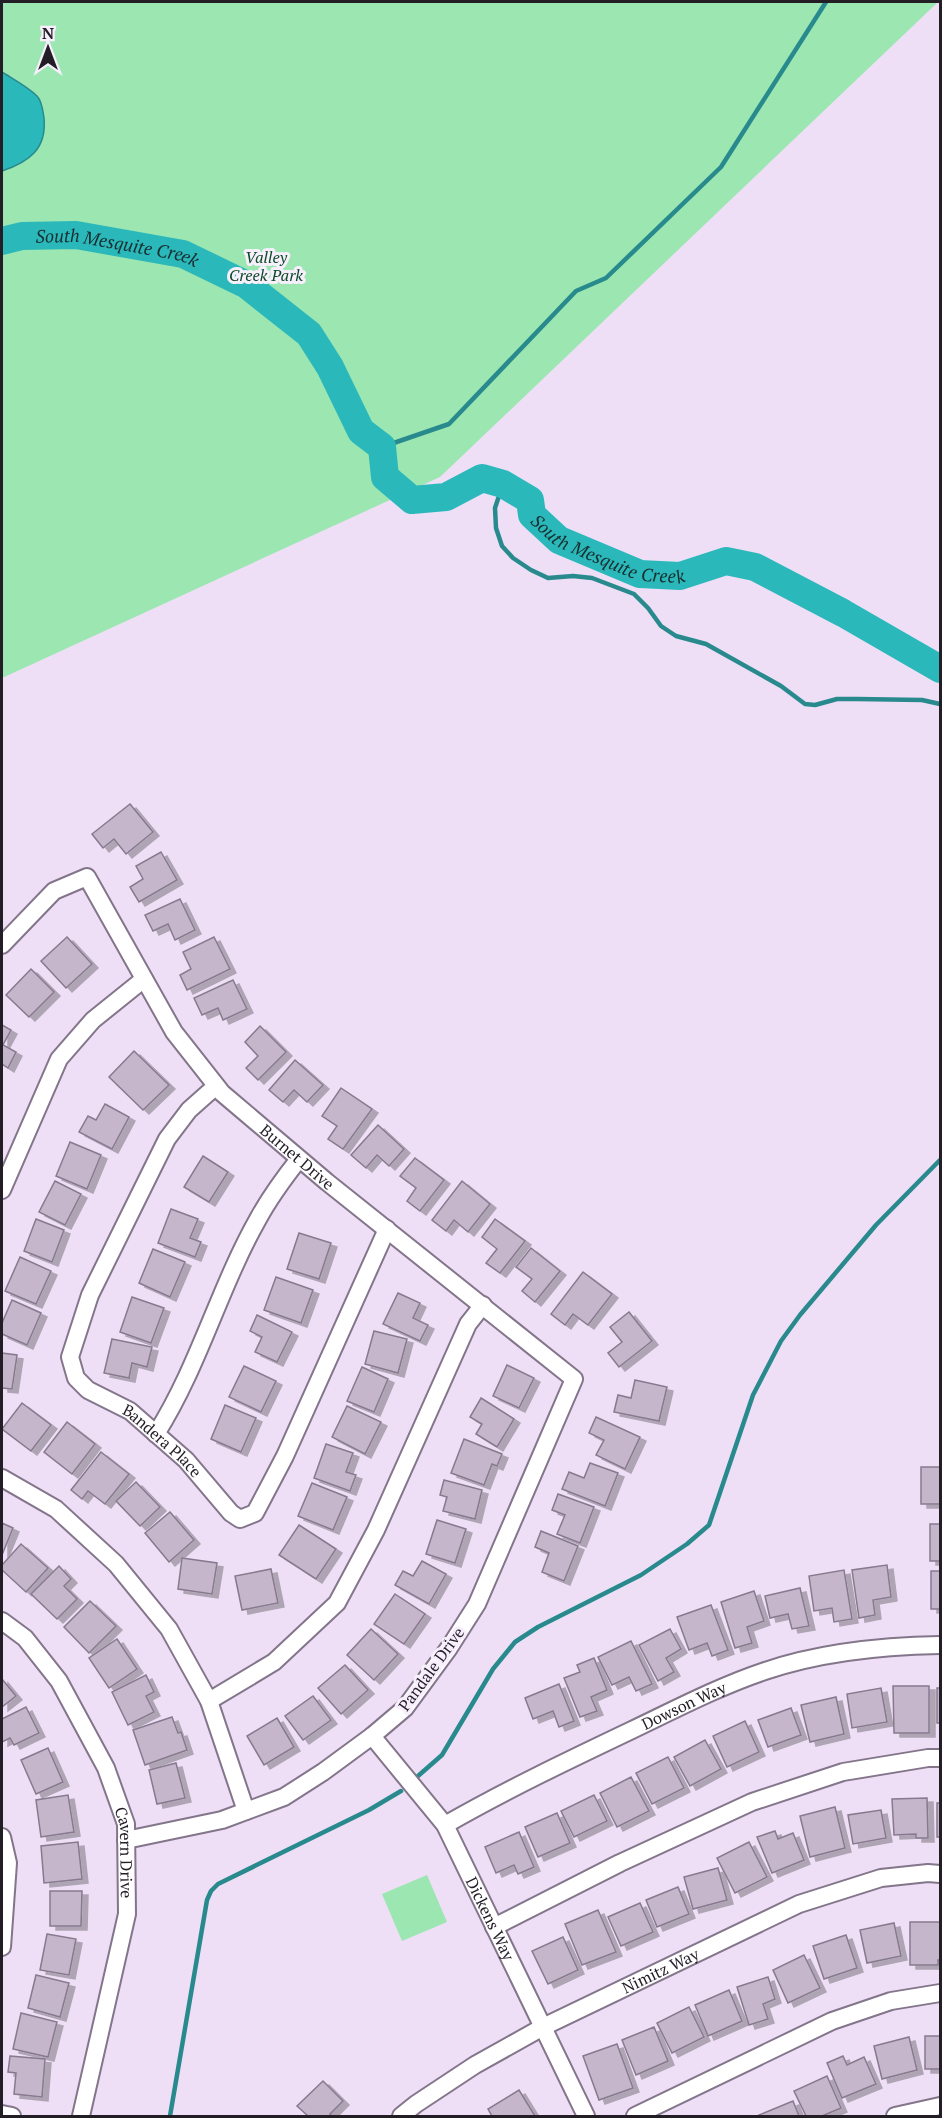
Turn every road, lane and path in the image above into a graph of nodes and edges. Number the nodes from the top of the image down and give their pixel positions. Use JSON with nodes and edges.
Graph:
{"nodes":[{"id":1,"x":2,"y":945,"type":"edge"},
{"id":2,"x":144,"y":979,"type":"junction"},
{"id":3,"x":216,"y":1086,"type":"junction"},
{"id":4,"x":299,"y":1159,"type":"junction"},
{"id":5,"x":2,"y":1190,"type":"edge"},
{"id":6,"x":387,"y":1229,"type":"junction"},
{"id":7,"x":483,"y":1305,"type":"junction"},
{"id":8,"x":574,"y":1379,"type":"joint"},
{"id":9,"x":156,"y":1434,"type":"junction"},
{"id":10,"x":2,"y":1478,"type":"edge"},
{"id":11,"x":2,"y":1621,"type":"edge"},
{"id":12,"x":940,"y":1645,"type":"edge"},
{"id":13,"x":209,"y":1701,"type":"junction"},
{"id":14,"x":372,"y":1736,"type":"junction"},
{"id":15,"x":940,"y":1758,"type":"edge"},
{"id":16,"x":246,"y":1811,"type":"junction"},
{"id":17,"x":446,"y":1825,"type":"junction"},
{"id":18,"x":2,"y":1837,"type":"edge"},
{"id":19,"x":126,"y":1840,"type":"junction"},
{"id":20,"x":940,"y":1874,"type":"edge"},
{"id":21,"x":494,"y":1927,"type":"junction"},
{"id":22,"x":2,"y":1947,"type":"edge"},
{"id":23,"x":940,"y":1994,"type":"edge"},
{"id":24,"x":543,"y":2027,"type":"junction"},
{"id":25,"x":940,"y":2106,"type":"edge"},
{"id":26,"x":2,"y":2114,"type":"edge"},
{"id":27,"x":12,"y":2116,"type":"edge"},
{"id":28,"x":81,"y":2116,"type":"edge"},
{"id":29,"x":401,"y":2116,"type":"edge"},
{"id":30,"x":586,"y":2116,"type":"edge"},
{"id":31,"x":635,"y":2116,"type":"edge"},
{"id":32,"x":895,"y":2116,"type":"edge"}],
"edges":[{"from":1,"to":2,"type":"street","name":"Burnet Drive"},
{"from":2,"to":3,"type":"street","name":"Burnet Drive"},
{"from":2,"to":5,"type":"street"},
{"from":3,"to":4,"type":"street","name":"Burnet Drive"},
{"from":3,"to":9,"type":"street","name":"Bandera Place"},
{"from":4,"to":6,"type":"street","name":"Burnet Drive"},
{"from":4,"to":9,"type":"street"},
{"from":6,"to":7,"type":"street","name":"Burnet Drive"},
{"from":6,"to":9,"type":"street","name":"Bandera Place"},
{"from":7,"to":8,"type":"street","name":"Burnet Drive"},
{"from":7,"to":13,"type":"street"},
{"from":8,"to":14,"type":"street","name":"Pandale Drive"},
{"from":10,"to":13,"type":"street"},
{"from":11,"to":19,"type":"street","name":"Cavern Drive"},
{"from":12,"to":17,"type":"street","name":"Dowson Way"},
{"from":13,"to":16,"type":"street"},
{"from":14,"to":16,"type":"street","name":"Pandale Drive"},
{"from":14,"to":17,"type":"street","name":"Dickens Way"},
{"from":15,"to":21,"type":"street"},
{"from":16,"to":19,"type":"street","name":"Pandale Drive"},
{"from":17,"to":21,"type":"street","name":"Dickens Way"},
{"from":18,"to":22,"type":"street"},
{"from":19,"to":28,"type":"street","name":"Cavern Drive"},
{"from":20,"to":24,"type":"street","name":"Nimitz Way"},
{"from":21,"to":24,"type":"street","name":"Dickens Way"},
{"from":23,"to":31,"type":"street"},
{"from":24,"to":29,"type":"street","name":"Nimitz Way"},
{"from":24,"to":30,"type":"street","name":"Dickens Way"},
{"from":25,"to":32,"type":"street"},
{"from":26,"to":27,"type":"street"}]}
